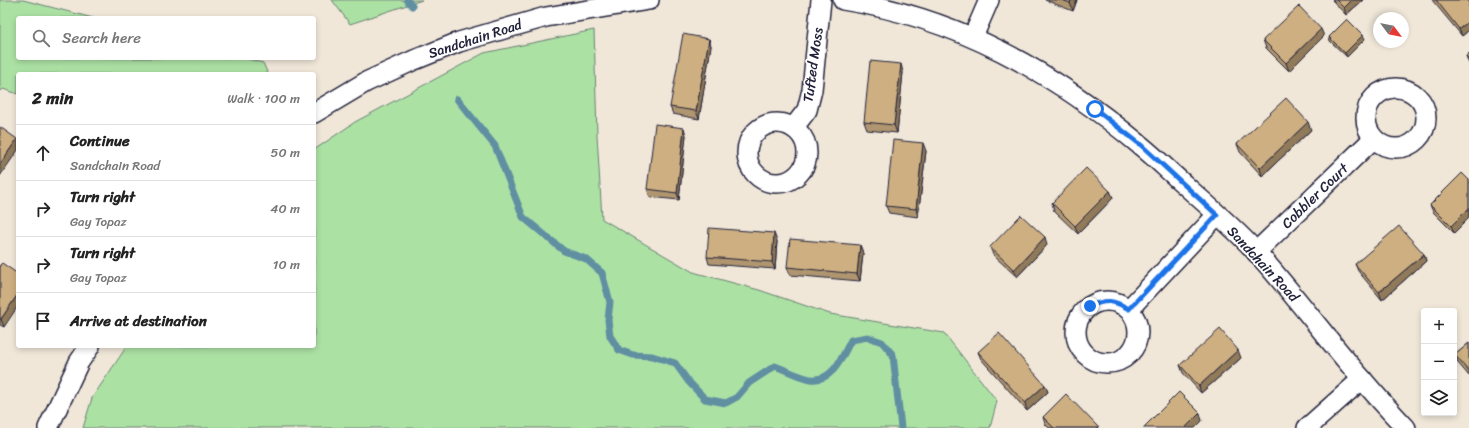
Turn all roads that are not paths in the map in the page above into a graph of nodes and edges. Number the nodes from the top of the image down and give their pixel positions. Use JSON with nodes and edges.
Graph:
{"nodes":[{"id":1,"x":649,"y":0,"type":"edge"},
{"id":2,"x":821,"y":0,"type":"edge"},
{"id":3,"x":844,"y":0,"type":"edge"},
{"id":4,"x":989,"y":0,"type":"edge"},
{"id":5,"x":973,"y":37,"type":"junction"},
{"id":6,"x":316,"y":112,"type":"edge"},
{"id":7,"x":794,"y":127,"type":"dead end"},
{"id":8,"x":1373,"y":139,"type":"dead end"},
{"id":9,"x":1217,"y":215,"type":"junction"},
{"id":10,"x":1256,"y":252,"type":"junction"},
{"id":11,"x":1129,"y":309,"type":"dead end"},
{"id":12,"x":89,"y":348,"type":"edge"},
{"id":13,"x":1362,"y":379,"type":"junction"},
{"id":14,"x":48,"y":428,"type":"edge"},
{"id":15,"x":1307,"y":428,"type":"edge"},
{"id":16,"x":1406,"y":428,"type":"edge"}],
"edges":[{"from":1,"to":6,"type":"street","name":"Sandchain Road"},
{"from":2,"to":7,"type":"street","name":"Tufted Moss"},
{"from":3,"to":5,"type":"street","name":"Sandchain Road"},
{"from":4,"to":5,"type":"street"},
{"from":5,"to":9,"type":"street","name":"Sandchain Road"},
{"from":8,"to":10,"type":"street","name":"Cobbler Court"},
{"from":9,"to":10,"type":"street","name":"Sandchain Road"},
{"from":9,"to":11,"type":"street"},
{"from":10,"to":13,"type":"street","name":"Sandchain Road"},
{"from":12,"to":14,"type":"street"},
{"from":13,"to":15,"type":"street"},
{"from":13,"to":16,"type":"street","name":"Sandchain Road"}]}
